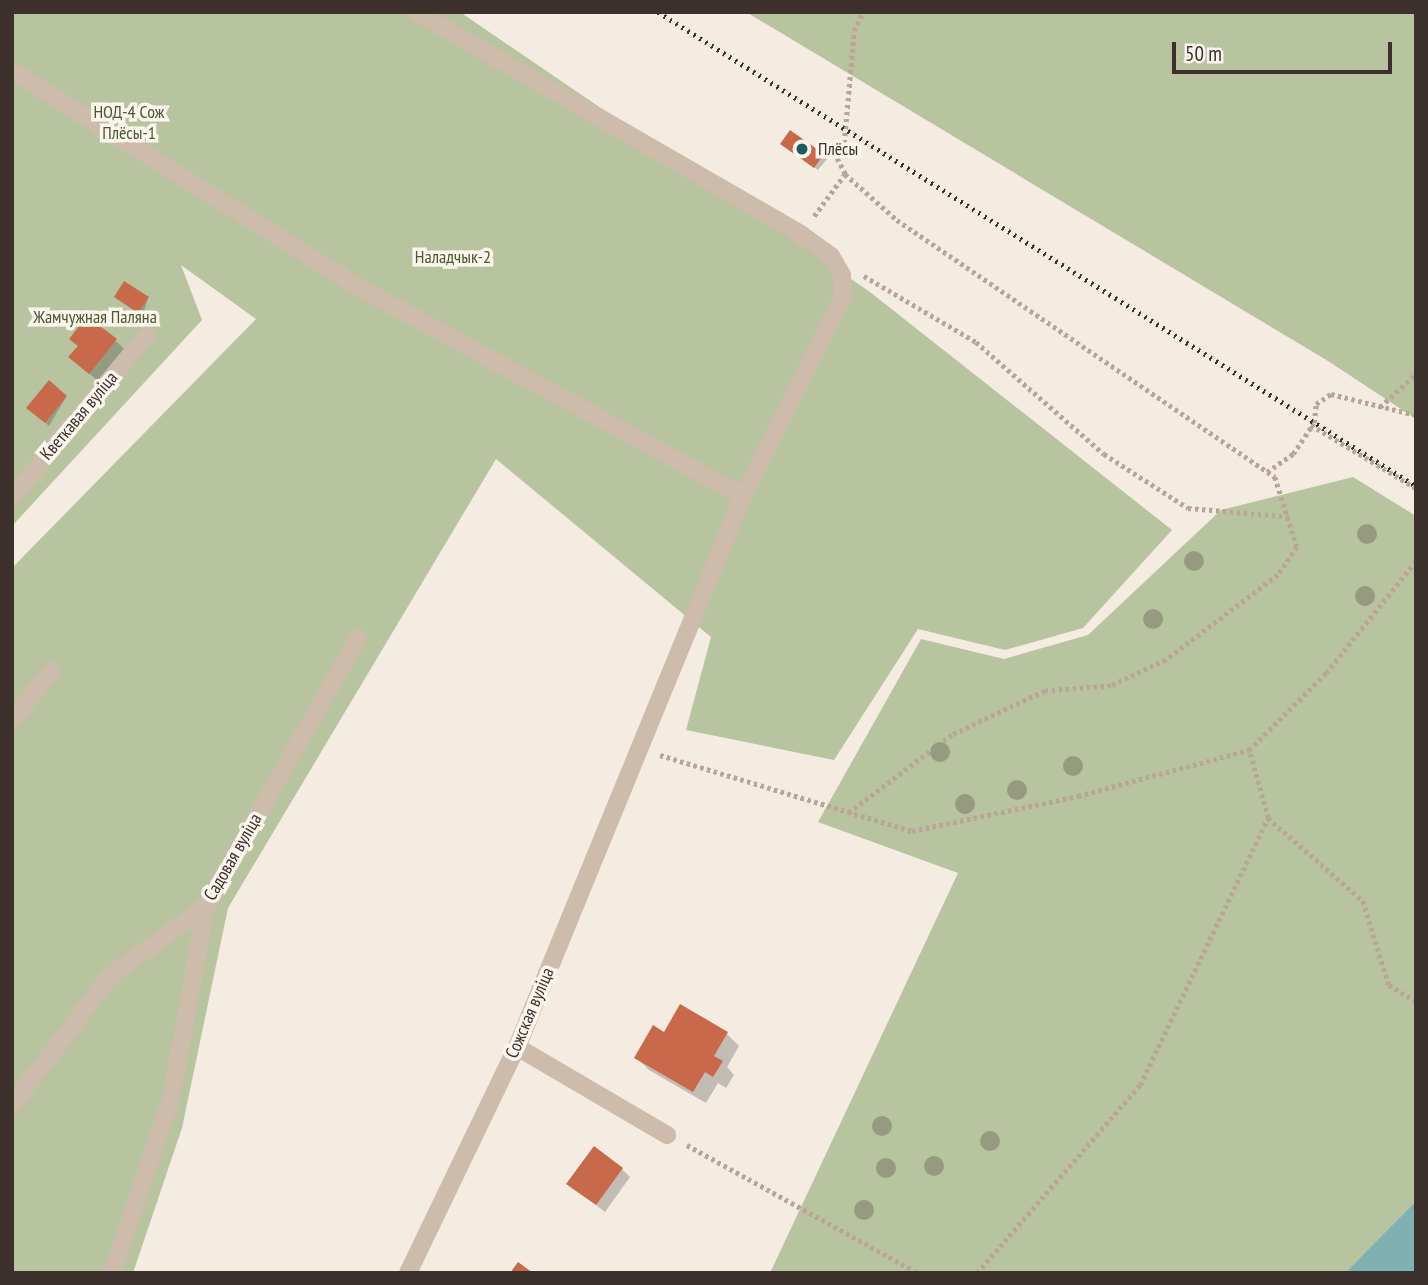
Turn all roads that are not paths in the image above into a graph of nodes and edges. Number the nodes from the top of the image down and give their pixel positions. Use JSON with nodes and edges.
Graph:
{"nodes":[{"id":1,"x":417,"y":12,"type":"edge"},
{"id":2,"x":12,"y":71,"type":"edge"},
{"id":3,"x":147,"y":335,"type":"dead end"},
{"id":4,"x":743,"y":496,"type":"junction"},
{"id":5,"x":12,"y":497,"type":"edge"},
{"id":6,"x":358,"y":638,"type":"dead end"},
{"id":7,"x":52,"y":671,"type":"dead end"},
{"id":8,"x":12,"y":720,"type":"edge"},
{"id":9,"x":206,"y":905,"type":"junction"},
{"id":10,"x":517,"y":1047,"type":"junction"},
{"id":11,"x":12,"y":1105,"type":"edge"},
{"id":12,"x":667,"y":1135,"type":"road end"},
{"id":13,"x":112,"y":1273,"type":"edge"},
{"id":14,"x":408,"y":1273,"type":"edge"}],
"edges":[{"from":1,"to":4,"type":"street","name":"Сожская вуліца"},
{"from":2,"to":4,"type":"street"},
{"from":3,"to":5,"type":"street","name":"Кветкавая вуліца"},
{"from":4,"to":10,"type":"street","name":"Сожская вуліца"},
{"from":6,"to":9,"type":"street","name":"Садовая вуліца"},
{"from":7,"to":8,"type":"street"},
{"from":9,"to":11,"type":"street","name":"Садовая вуліца"},
{"from":9,"to":13,"type":"street"},
{"from":10,"to":12,"type":"street"},
{"from":10,"to":14,"type":"street","name":"Сожская вуліца"}]}
